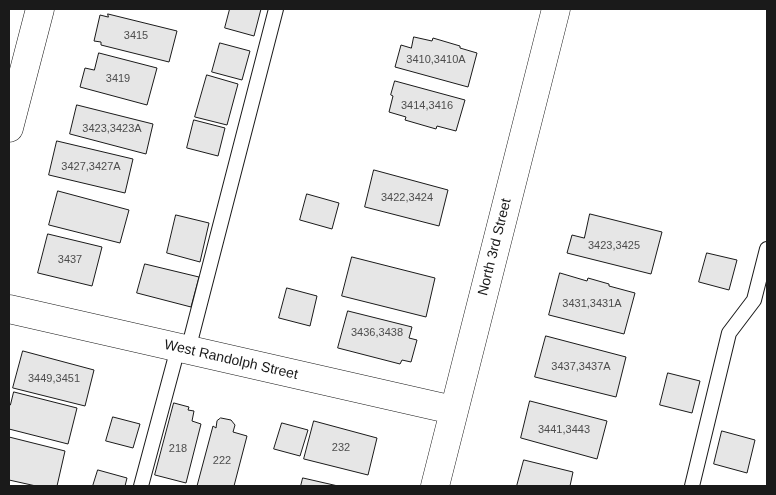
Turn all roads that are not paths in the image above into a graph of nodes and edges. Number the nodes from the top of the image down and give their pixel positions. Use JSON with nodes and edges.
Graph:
{"nodes":[{"id":1,"x":40,"y":9,"type":"edge"},
{"id":2,"x":276,"y":9,"type":"edge"},
{"id":3,"x":556,"y":9,"type":"edge"},
{"id":4,"x":9,"y":128,"type":"edge"},
{"id":5,"x":767,"y":249,"type":"edge"},
{"id":6,"x":9,"y":309,"type":"edge"},
{"id":7,"x":183,"y":349,"type":"junction"},
{"id":8,"x":453,"y":410,"type":"junction"},
{"id":9,"x":141,"y":486,"type":"edge"},
{"id":10,"x":435,"y":486,"type":"edge"},
{"id":11,"x":692,"y":486,"type":"edge"}],
"edges":[{"from":1,"to":4,"type":"street"},
{"from":2,"to":7,"type":"lane"},
{"from":3,"to":8,"type":"street","name":"North 3rd Street"},
{"from":5,"to":11,"type":"lane"},
{"from":6,"to":7,"type":"street","name":"West Randolph Street"},
{"from":7,"to":8,"type":"street","name":"West Randolph Street"},
{"from":7,"to":9,"type":"lane"},
{"from":8,"to":10,"type":"street","name":"North 3rd Street"}]}
